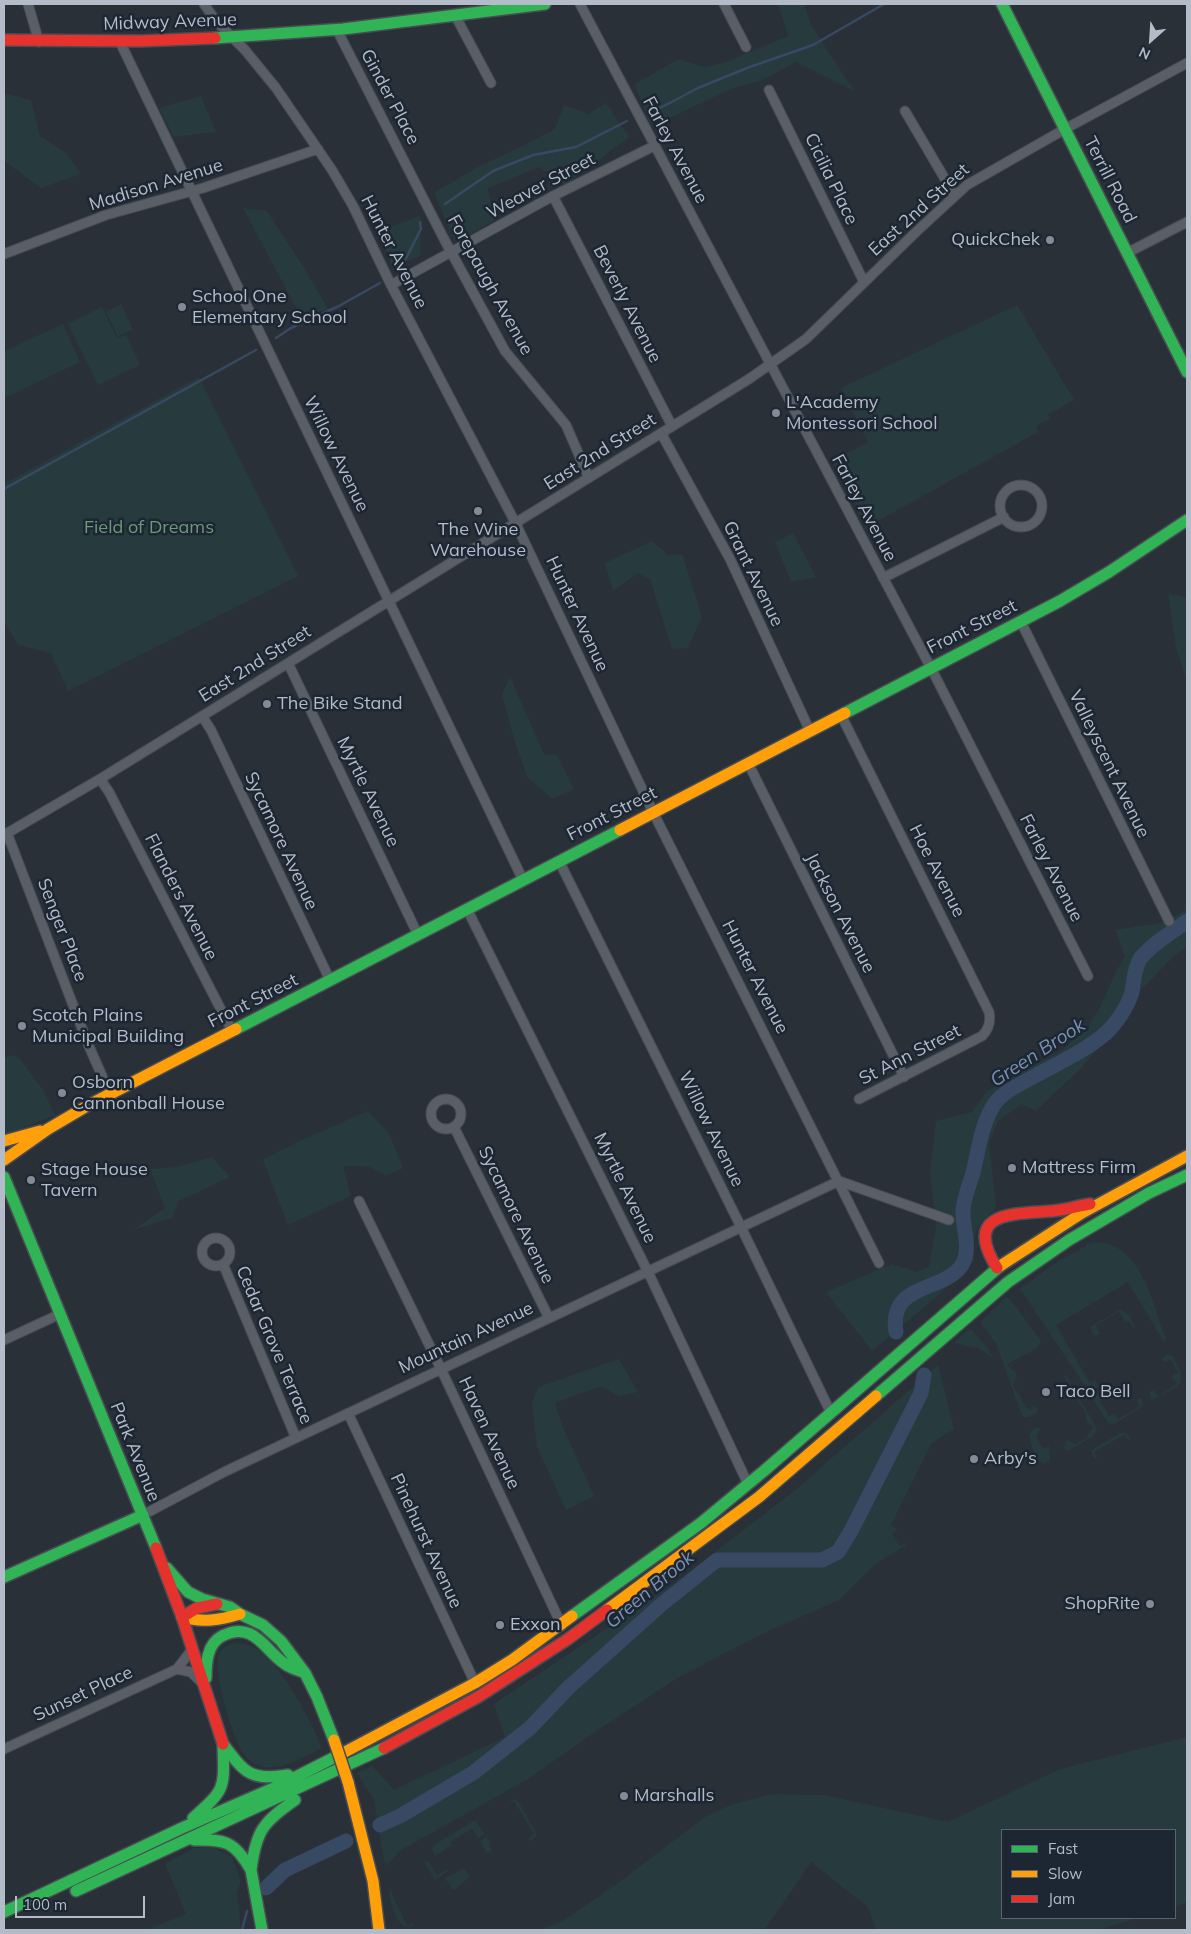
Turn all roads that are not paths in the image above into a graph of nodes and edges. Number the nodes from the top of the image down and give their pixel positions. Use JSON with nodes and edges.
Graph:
{"nodes":[{"id":1,"x":28,"y":4,"type":"edge"},
{"id":2,"x":204,"y":4,"type":"edge"},
{"id":3,"x":545,"y":4,"type":"edge"},
{"id":4,"x":580,"y":4,"type":"edge"},
{"id":5,"x":724,"y":4,"type":"edge"},
{"id":6,"x":1002,"y":4,"type":"edge"},
{"id":7,"x":456,"y":17,"type":"junction"},
{"id":8,"x":337,"y":30,"type":"junction"},
{"id":9,"x":233,"y":38,"type":"junction"},
{"id":10,"x":4,"y":40,"type":"edge"},
{"id":11,"x":39,"y":42,"type":"junction"},
{"id":12,"x":120,"y":42,"type":"junction"},
{"id":13,"x":746,"y":47,"type":"dead end"},
{"id":14,"x":1187,"y":63,"type":"edge"},
{"id":15,"x":491,"y":83,"type":"dead end"},
{"id":16,"x":769,"y":90,"type":"dead end"},
{"id":17,"x":905,"y":111,"type":"dead end"},
{"id":18,"x":1065,"y":129,"type":"junction"},
{"id":19,"x":654,"y":146,"type":"junction"},
{"id":20,"x":318,"y":149,"type":"junction"},
{"id":21,"x":415,"y":180,"type":"joint"},
{"id":22,"x":193,"y":191,"type":"junction"},
{"id":23,"x":553,"y":196,"type":"junction"},
{"id":24,"x":955,"y":196,"type":"junction"},
{"id":25,"x":1187,"y":222,"type":"edge"},
{"id":26,"x":451,"y":252,"type":"junction"},
{"id":27,"x":1127,"y":253,"type":"junction"},
{"id":28,"x":4,"y":254,"type":"edge"},
{"id":29,"x":864,"y":282,"type":"junction"},
{"id":30,"x":391,"y":285,"type":"junction"},
{"id":31,"x":1184,"y":360,"type":"edge"},
{"id":32,"x":771,"y":365,"type":"junction"},
{"id":33,"x":1187,"y":372,"type":"edge"},
{"id":34,"x":672,"y":426,"type":"junction"},
{"id":35,"x":661,"y":434,"type":"junction"},
{"id":36,"x":589,"y":478,"type":"junction"},
{"id":37,"x":1004,"y":517,"type":"junction"},
{"id":38,"x":1187,"y":520,"type":"edge"},
{"id":39,"x":516,"y":524,"type":"junction"},
{"id":40,"x":883,"y":578,"type":"junction"},
{"id":41,"x":389,"y":600,"type":"junction"},
{"id":42,"x":1021,"y":622,"type":"junction"},
{"id":43,"x":288,"y":663,"type":"junction"},
{"id":44,"x":931,"y":668,"type":"junction"},
{"id":45,"x":840,"y":715,"type":"junction"},
{"id":46,"x":202,"y":716,"type":"junction"},
{"id":47,"x":810,"y":731,"type":"junction"},
{"id":48,"x":748,"y":763,"type":"junction"},
{"id":49,"x":100,"y":779,"type":"junction"},
{"id":50,"x":654,"y":812,"type":"junction"},
{"id":51,"x":5,"y":834,"type":"edge"},
{"id":52,"x":559,"y":861,"type":"junction"},
{"id":53,"x":523,"y":880,"type":"junction"},
{"id":54,"x":468,"y":909,"type":"junction"},
{"id":55,"x":1169,"y":921,"type":"dead end"},
{"id":56,"x":418,"y":934,"type":"junction"},
{"id":57,"x":1088,"y":976,"type":"dead end"},
{"id":58,"x":330,"y":980,"type":"junction"},
{"id":59,"x":232,"y":1031,"type":"junction"},
{"id":60,"x":976,"y":1039,"type":"joint"},
{"id":61,"x":904,"y":1076,"type":"junction"},
{"id":62,"x":110,"y":1094,"type":"junction"},
{"id":63,"x":859,"y":1099,"type":"dead end"},
{"id":64,"x":454,"y":1127,"type":"dead end"},
{"id":65,"x":48,"y":1129,"type":"junction"},
{"id":66,"x":4,"y":1140,"type":"edge"},
{"id":67,"x":1187,"y":1156,"type":"edge"},
{"id":68,"x":4,"y":1160,"type":"edge"},
{"id":69,"x":1187,"y":1175,"type":"edge"},
{"id":70,"x":4,"y":1177,"type":"edge"},
{"id":71,"x":839,"y":1181,"type":"junction"},
{"id":72,"x":359,"y":1201,"type":"dead end"},
{"id":73,"x":1104,"y":1201,"type":"junction"},
{"id":74,"x":949,"y":1220,"type":"dead end"},
{"id":75,"x":742,"y":1227,"type":"junction"},
{"id":76,"x":879,"y":1263,"type":"dead end"},
{"id":77,"x":223,"y":1264,"type":"dead end"},
{"id":78,"x":997,"y":1268,"type":"junction"},
{"id":79,"x":648,"y":1271,"type":"junction"},
{"id":80,"x":60,"y":1314,"type":"junction"},
{"id":81,"x":549,"y":1318,"type":"junction"},
{"id":82,"x":4,"y":1340,"type":"edge"},
{"id":83,"x":441,"y":1369,"type":"junction"},
{"id":84,"x":348,"y":1413,"type":"junction"},
{"id":85,"x":831,"y":1413,"type":"junction"},
{"id":86,"x":296,"y":1438,"type":"junction"},
{"id":87,"x":748,"y":1484,"type":"junction"},
{"id":88,"x":143,"y":1515,"type":"junction"},
{"id":89,"x":159,"y":1559,"type":"junction"},
{"id":90,"x":4,"y":1577,"type":"edge"},
{"id":91,"x":217,"y":1604,"type":"junction"},
{"id":92,"x":240,"y":1614,"type":"junction"},
{"id":93,"x":182,"y":1617,"type":"junction"},
{"id":94,"x":562,"y":1626,"type":"junction"},
{"id":95,"x":193,"y":1648,"type":"junction"},
{"id":96,"x":177,"y":1669,"type":"junction"},
{"id":97,"x":305,"y":1673,"type":"junction"},
{"id":98,"x":475,"y":1683,"type":"junction"},
{"id":99,"x":206,"y":1688,"type":"junction"},
{"id":100,"x":222,"y":1744,"type":"junction"},
{"id":101,"x":4,"y":1749,"type":"edge"},
{"id":102,"x":303,"y":1772,"type":"junction"},
{"id":103,"x":303,"y":1787,"type":"junction"},
{"id":104,"x":182,"y":1828,"type":"junction"},
{"id":105,"x":186,"y":1841,"type":"junction"},
{"id":106,"x":250,"y":1870,"type":"junction"},
{"id":107,"x":4,"y":1912,"type":"edge"},
{"id":108,"x":4,"y":1924,"type":"edge"},
{"id":109,"x":262,"y":1930,"type":"edge"},
{"id":110,"x":379,"y":1930,"type":"edge"}],
"edges":[{"from":1,"to":11,"type":"street"},
{"from":2,"to":9,"type":"street","name":"Hunter Avenue"},
{"from":3,"to":7,"type":"main road","name":"Midway Avenue"},
{"from":4,"to":19,"type":"street","name":"Farley Avenue"},
{"from":5,"to":13,"type":"street"},
{"from":6,"to":18,"type":"main road","name":"Terrill Road"},
{"from":7,"to":8,"type":"main road","name":"Midway Avenue"},
{"from":7,"to":15,"type":"street"},
{"from":8,"to":9,"type":"main road","name":"Midway Avenue"},
{"from":8,"to":21,"type":"street","name":"Ginder Place"},
{"from":9,"to":12,"type":"main road","name":"Midway Avenue"},
{"from":9,"to":20,"type":"street","name":"Hunter Avenue"},
{"from":10,"to":11,"type":"main road","name":"Midway Avenue"},
{"from":11,"to":12,"type":"main road","name":"Midway Avenue"},
{"from":12,"to":22,"type":"street","name":"Willow Avenue"},
{"from":14,"to":18,"type":"street","name":"East 2nd Street"},
{"from":16,"to":29,"type":"street","name":"Cicilia Place"},
{"from":17,"to":24,"type":"street"},
{"from":18,"to":24,"type":"street","name":"East 2nd Street"},
{"from":18,"to":27,"type":"main road","name":"Terrill Road"},
{"from":19,"to":23,"type":"street","name":"Weaver Street"},
{"from":19,"to":32,"type":"street","name":"Farley Avenue"},
{"from":20,"to":22,"type":"street","name":"Madison Avenue"},
{"from":20,"to":30,"type":"street","name":"Hunter Avenue"},
{"from":21,"to":26,"type":"street","name":"Forepaugh Avenue"},
{"from":22,"to":28,"type":"street","name":"Madison Avenue"},
{"from":22,"to":41,"type":"street","name":"Willow Avenue"},
{"from":23,"to":26,"type":"street","name":"Weaver Street"},
{"from":23,"to":34,"type":"street","name":"Beverly Avenue"},
{"from":24,"to":29,"type":"street","name":"East 2nd Street"},
{"from":25,"to":27,"type":"street"},
{"from":26,"to":30,"type":"street","name":"Weaver Street"},
{"from":26,"to":36,"type":"street","name":"Forepaugh Avenue"},
{"from":27,"to":31,"type":"main road","name":"Terrill Road"},
{"from":29,"to":32,"type":"street","name":"East 2nd Street"},
{"from":30,"to":39,"type":"street","name":"Hunter Avenue"},
{"from":31,"to":33,"type":"main road","name":"Terrill Road"},
{"from":32,"to":34,"type":"street","name":"East 2nd Street"},
{"from":32,"to":40,"type":"street","name":"Farley Avenue"},
{"from":34,"to":35,"type":"street","name":"East 2nd Street"},
{"from":35,"to":36,"type":"street","name":"East 2nd Street"},
{"from":35,"to":47,"type":"street","name":"Grant Avenue"},
{"from":36,"to":39,"type":"street","name":"East 2nd Street"},
{"from":37,"to":37,"type":"street"},
{"from":37,"to":40,"type":"street"},
{"from":38,"to":42,"type":"main road","name":"Front Street"},
{"from":39,"to":41,"type":"street","name":"East 2nd Street"},
{"from":39,"to":50,"type":"street","name":"Hunter Avenue"},
{"from":40,"to":44,"type":"street","name":"Farley Avenue"},
{"from":41,"to":43,"type":"street","name":"East 2nd Street"},
{"from":41,"to":53,"type":"street","name":"Willow Avenue"},
{"from":42,"to":44,"type":"main road","name":"Front Street"},
{"from":42,"to":55,"type":"street","name":"Valleyscent Avenue"},
{"from":43,"to":46,"type":"street","name":"East 2nd Street"},
{"from":43,"to":56,"type":"street","name":"Myrtle Avenue"},
{"from":44,"to":45,"type":"main road","name":"Front Street"},
{"from":44,"to":57,"type":"street","name":"Farley Avenue"},
{"from":45,"to":47,"type":"main road","name":"Front Street"},
{"from":45,"to":60,"type":"street","name":"Hoe Avenue"},
{"from":46,"to":49,"type":"street","name":"East 2nd Street"},
{"from":46,"to":58,"type":"street","name":"Sycamore Avenue"},
{"from":47,"to":48,"type":"main road","name":"Front Street"},
{"from":48,"to":50,"type":"main road","name":"Front Street"},
{"from":48,"to":61,"type":"street","name":"Jackson Avenue"},
{"from":49,"to":51,"type":"street","name":"East 2nd Street"},
{"from":49,"to":59,"type":"street","name":"Flanders Avenue"},
{"from":50,"to":52,"type":"main road","name":"Front Street"},
{"from":50,"to":71,"type":"street","name":"Hunter Avenue"},
{"from":51,"to":62,"type":"street","name":"Senger Place"},
{"from":52,"to":53,"type":"main road","name":"Front Street"},
{"from":52,"to":75,"type":"street","name":"Willow Avenue"},
{"from":53,"to":54,"type":"main road","name":"Front Street"},
{"from":54,"to":56,"type":"main road","name":"Front Street"},
{"from":54,"to":79,"type":"street","name":"Myrtle Avenue"},
{"from":56,"to":58,"type":"main road","name":"Front Street"},
{"from":58,"to":59,"type":"main road","name":"Front Street"},
{"from":59,"to":62,"type":"main road","name":"Front Street"},
{"from":60,"to":61,"type":"street","name":"St Ann Street"},
{"from":61,"to":63,"type":"street","name":"St Ann Street"},
{"from":62,"to":65,"type":"main road","name":"Front Street"},
{"from":64,"to":81,"type":"street","name":"Sycamore Avenue"},
{"from":65,"to":66,"type":"main road","name":"Front Street"},
{"from":65,"to":68,"type":"main road","name":"Front Street"},
{"from":67,"to":73,"type":"main road"},
{"from":69,"to":103,"type":"main road"},
{"from":70,"to":80,"type":"main road","name":"Park Avenue"},
{"from":71,"to":74,"type":"street"},
{"from":71,"to":75,"type":"street","name":"Mountain Avenue"},
{"from":71,"to":76,"type":"street","name":"Hunter Avenue"},
{"from":72,"to":83,"type":"street","name":"Haven Avenue"},
{"from":73,"to":78,"type":"main road"},
{"from":73,"to":78,"type":"main road"},
{"from":75,"to":79,"type":"street","name":"Mountain Avenue"},
{"from":75,"to":85,"type":"street","name":"Willow Avenue"},
{"from":77,"to":86,"type":"street","name":"Cedar Grove Terrace"},
{"from":78,"to":85,"type":"main road"},
{"from":79,"to":81,"type":"street","name":"Mountain Avenue"},
{"from":79,"to":87,"type":"street","name":"Myrtle Avenue"},
{"from":80,"to":82,"type":"street"},
{"from":80,"to":88,"type":"main road","name":"Park Avenue"},
{"from":81,"to":83,"type":"street","name":"Mountain Avenue"},
{"from":83,"to":84,"type":"street","name":"Mountain Avenue"},
{"from":83,"to":94,"type":"street","name":"Haven Avenue"},
{"from":84,"to":86,"type":"street","name":"Mountain Avenue"},
{"from":84,"to":98,"type":"street","name":"Pinehurst Avenue"},
{"from":85,"to":87,"type":"main road"},
{"from":86,"to":88,"type":"street","name":"Mountain Avenue"},
{"from":87,"to":94,"type":"main road"},
{"from":88,"to":89,"type":"main road","name":"Park Avenue"},
{"from":88,"to":90,"type":"main road","name":"Mountain Avenue"},
{"from":89,"to":91,"type":"main road"},
{"from":89,"to":93,"type":"main road","name":"Park Avenue"},
{"from":91,"to":92,"type":"main road"},
{"from":91,"to":93,"type":"main road"},
{"from":92,"to":93,"type":"main road"},
{"from":92,"to":97,"type":"main road"},
{"from":93,"to":95,"type":"main road","name":"Park Avenue"},
{"from":94,"to":98,"type":"main road"},
{"from":95,"to":96,"type":"street","name":"Sunset Place"},
{"from":95,"to":99,"type":"main road","name":"Park Avenue"},
{"from":96,"to":99,"type":"street"},
{"from":96,"to":101,"type":"street","name":"Sunset Place"},
{"from":97,"to":99,"type":"main road"},
{"from":97,"to":110,"type":"main road","bridge":true},
{"from":98,"to":102,"type":"main road"},
{"from":99,"to":100,"type":"main road","name":"Park Avenue"},
{"from":100,"to":102,"type":"main road"},
{"from":100,"to":104,"type":"main road"},
{"from":102,"to":104,"type":"main road"},
{"from":103,"to":105,"type":"main road"},
{"from":103,"to":106,"type":"main road"},
{"from":104,"to":107,"type":"main road"},
{"from":105,"to":106,"type":"main road"},
{"from":105,"to":108,"type":"main road"},
{"from":106,"to":109,"type":"main road"}]}
